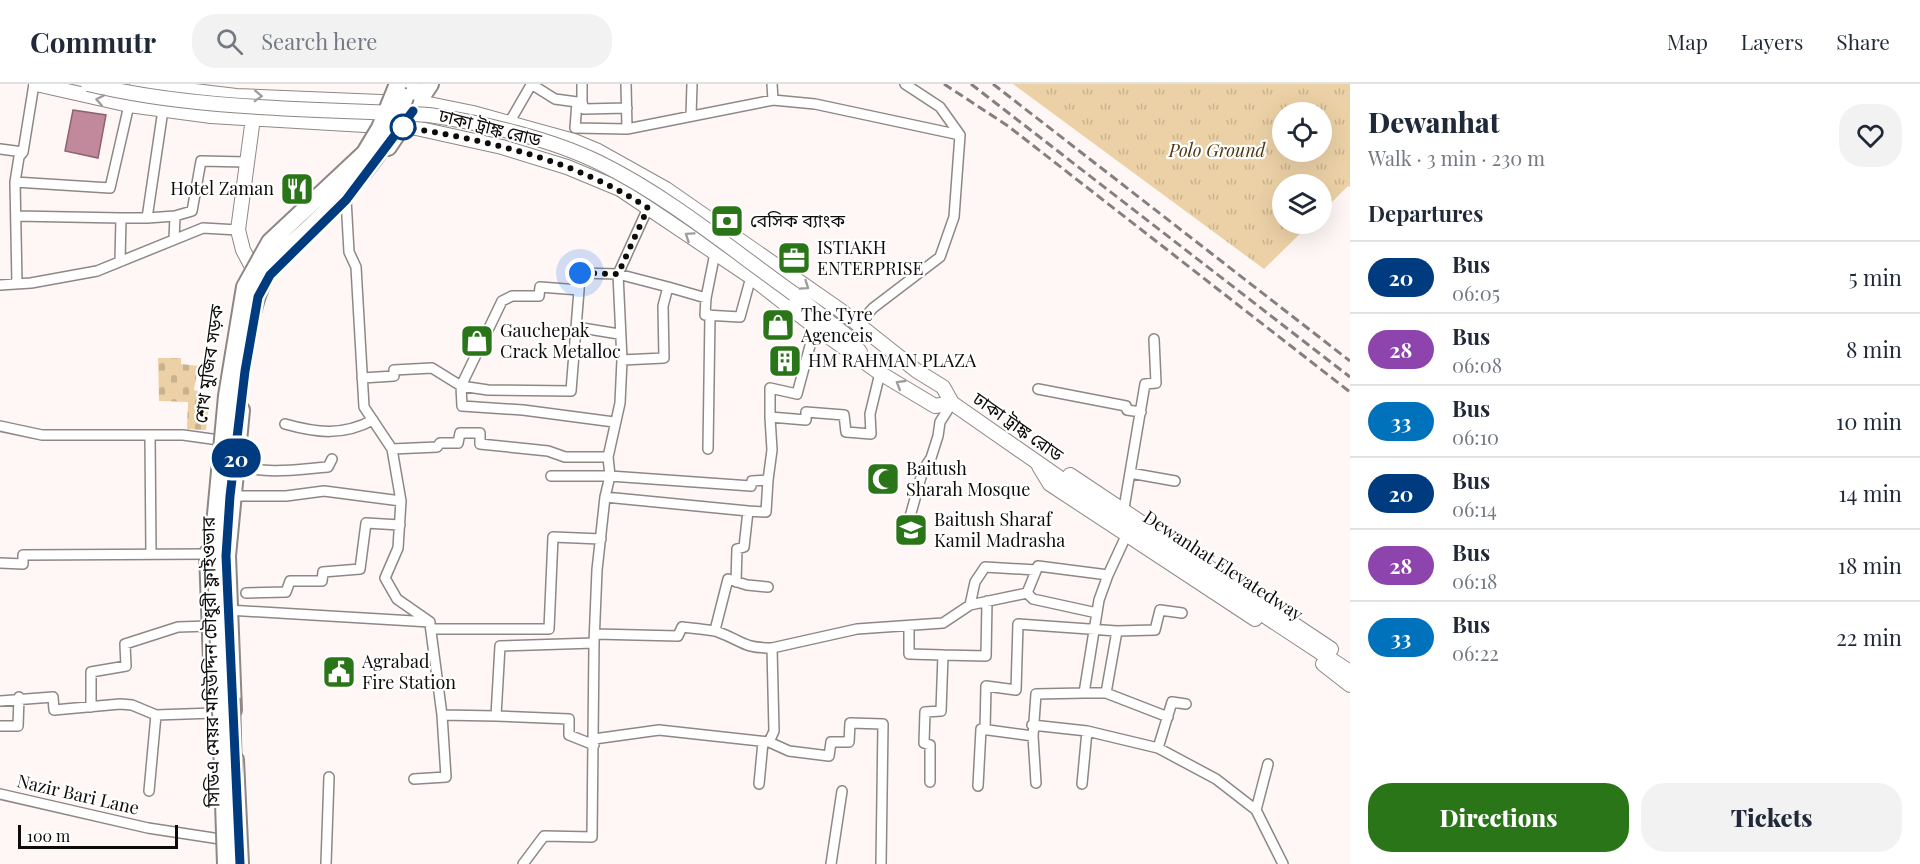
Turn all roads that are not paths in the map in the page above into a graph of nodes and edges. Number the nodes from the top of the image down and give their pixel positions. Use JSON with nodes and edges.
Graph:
{"nodes":[{"id":1,"x":35,"y":84,"type":"edge"},
{"id":2,"x":88,"y":84,"type":"edge"},
{"id":3,"x":137,"y":84,"type":"edge"},
{"id":4,"x":388,"y":84,"type":"edge"},
{"id":5,"x":398,"y":84,"type":"edge"},
{"id":6,"x":430,"y":84,"type":"edge"},
{"id":7,"x":438,"y":84,"type":"edge"},
{"id":8,"x":582,"y":84,"type":"edge"},
{"id":9,"x":626,"y":84,"type":"edge"},
{"id":10,"x":692,"y":84,"type":"edge"},
{"id":11,"x":772,"y":84,"type":"edge"},
{"id":12,"x":905,"y":84,"type":"edge"},
{"id":13,"x":531,"y":85,"type":"edge"},
{"id":14,"x":236,"y":90,"type":"edge"},
{"id":15,"x":407,"y":99,"type":"edge"},
{"id":16,"x":773,"y":100,"type":"junction"},
{"id":17,"x":579,"y":102,"type":"junction"},
{"id":18,"x":129,"y":105,"type":"junction"},
{"id":19,"x":627,"y":108,"type":"junction"},
{"id":20,"x":163,"y":110,"type":"junction"},
{"id":21,"x":691,"y":116,"type":"junction"},
{"id":22,"x":253,"y":118,"type":"junction"},
{"id":23,"x":509,"y":123,"type":"junction"},
{"id":24,"x":384,"y":126,"type":"junction"},
{"id":25,"x":402,"y":127,"type":"junction"},
{"id":26,"x":627,"y":129,"type":"junction"},
{"id":27,"x":960,"y":135,"type":"junction"},
{"id":28,"x":0,"y":149,"type":"edge"},
{"id":29,"x":23,"y":152,"type":"junction"},
{"id":30,"x":246,"y":162,"type":"junction"},
{"id":31,"x":15,"y":182,"type":"junction"},
{"id":32,"x":346,"y":200,"type":"junction"},
{"id":33,"x":648,"y":208,"type":"junction"},
{"id":34,"x":16,"y":216,"type":"junction"},
{"id":35,"x":176,"y":216,"type":"junction"},
{"id":36,"x":121,"y":218,"type":"junction"},
{"id":37,"x":147,"y":218,"type":"junction"},
{"id":38,"x":238,"y":230,"type":"junction"},
{"id":39,"x":174,"y":239,"type":"junction"},
{"id":40,"x":716,"y":254,"type":"junction"},
{"id":41,"x":120,"y":261,"type":"junction"},
{"id":42,"x":249,"y":270,"type":"junction"},
{"id":43,"x":618,"y":274,"type":"junction"},
{"id":44,"x":751,"y":277,"type":"junction"},
{"id":45,"x":17,"y":284,"type":"junction"},
{"id":46,"x":0,"y":285,"type":"edge"},
{"id":47,"x":265,"y":285,"type":"junction"},
{"id":48,"x":668,"y":287,"type":"junction"},
{"id":49,"x":579,"y":290,"type":"junction"},
{"id":50,"x":798,"y":297,"type":"junction"},
{"id":51,"x":706,"y":298,"type":"junction"},
{"id":52,"x":710,"y":315,"type":"junction"},
{"id":53,"x":858,"y":325,"type":"junction"},
{"id":54,"x":576,"y":327,"type":"junction"},
{"id":55,"x":815,"y":327,"type":"junction"},
{"id":56,"x":619,"y":334,"type":"junction"},
{"id":57,"x":872,"y":336,"type":"junction"},
{"id":58,"x":1154,"y":339,"type":"dead end"},
{"id":59,"x":622,"y":360,"type":"junction"},
{"id":60,"x":878,"y":371,"type":"junction"},
{"id":61,"x":362,"y":378,"type":"junction"},
{"id":62,"x":461,"y":386,"type":"junction"},
{"id":63,"x":1038,"y":389,"type":"dead end"},
{"id":64,"x":952,"y":403,"type":"junction"},
{"id":65,"x":1141,"y":412,"type":"junction"},
{"id":66,"x":771,"y":417,"type":"junction"},
{"id":67,"x":373,"y":420,"type":"junction"},
{"id":68,"x":614,"y":422,"type":"junction"},
{"id":69,"x":285,"y":424,"type":"dead end"},
{"id":70,"x":0,"y":426,"type":"edge"},
{"id":71,"x":150,"y":435,"type":"junction"},
{"id":72,"x":219,"y":440,"type":"junction"},
{"id":73,"x":392,"y":449,"type":"junction"},
{"id":74,"x":708,"y":449,"type":"dead end"},
{"id":75,"x":608,"y":457,"type":"junction"},
{"id":76,"x":332,"y":459,"type":"dead end"},
{"id":77,"x":1036,"y":460,"type":"junction"},
{"id":78,"x":235,"y":466,"type":"junction"},
{"id":79,"x":1131,"y":473,"type":"junction"},
{"id":80,"x":551,"y":476,"type":"dead end"},
{"id":81,"x":610,"y":476,"type":"junction"},
{"id":82,"x":768,"y":480,"type":"junction"},
{"id":83,"x":1175,"y":481,"type":"dead end"},
{"id":84,"x":1077,"y":490,"type":"joint"},
{"id":85,"x":230,"y":496,"type":"junction"},
{"id":86,"x":604,"y":496,"type":"junction"},
{"id":87,"x":401,"y":501,"type":"junction"},
{"id":88,"x":1124,"y":508,"type":"junction"},
{"id":89,"x":748,"y":511,"type":"junction"},
{"id":90,"x":400,"y":525,"type":"junction"},
{"id":91,"x":906,"y":531,"type":"dead end"},
{"id":92,"x":1126,"y":536,"type":"junction"},
{"id":93,"x":601,"y":539,"type":"junction"},
{"id":94,"x":151,"y":554,"type":"junction"},
{"id":95,"x":208,"y":554,"type":"junction"},
{"id":96,"x":0,"y":563,"type":"edge"},
{"id":97,"x":1036,"y":570,"type":"junction"},
{"id":98,"x":1108,"y":575,"type":"junction"},
{"id":99,"x":736,"y":582,"type":"junction"},
{"id":100,"x":768,"y":587,"type":"dead end"},
{"id":101,"x":246,"y":593,"type":"dead end"},
{"id":102,"x":1027,"y":593,"type":"junction"},
{"id":103,"x":987,"y":601,"type":"junction"},
{"id":104,"x":970,"y":605,"type":"junction"},
{"id":105,"x":228,"y":610,"type":"junction"},
{"id":106,"x":1097,"y":613,"type":"junction"},
{"id":107,"x":1182,"y":613,"type":"dead end"},
{"id":108,"x":430,"y":625,"type":"junction"},
{"id":109,"x":209,"y":626,"type":"junction"},
{"id":110,"x":909,"y":627,"type":"junction"},
{"id":111,"x":1094,"y":629,"type":"junction"},
{"id":112,"x":715,"y":630,"type":"junction"},
{"id":113,"x":1117,"y":631,"type":"junction"},
{"id":114,"x":594,"y":639,"type":"junction"},
{"id":115,"x":772,"y":648,"type":"junction"},
{"id":116,"x":943,"y":655,"type":"junction"},
{"id":117,"x":1350,"y":663,"type":"edge"},
{"id":118,"x":1350,"y":672,"type":"edge"},
{"id":119,"x":1350,"y":685,"type":"edge"},
{"id":120,"x":1016,"y":690,"type":"junction"},
{"id":121,"x":1084,"y":693,"type":"junction"},
{"id":122,"x":1106,"y":693,"type":"junction"},
{"id":123,"x":1036,"y":694,"type":"junction"},
{"id":124,"x":19,"y":698,"type":"junction"},
{"id":125,"x":0,"y":701,"type":"edge"},
{"id":126,"x":1186,"y":704,"type":"dead end"},
{"id":127,"x":91,"y":706,"type":"junction"},
{"id":128,"x":214,"y":713,"type":"junction"},
{"id":129,"x":156,"y":715,"type":"junction"},
{"id":130,"x":442,"y":715,"type":"junction"},
{"id":131,"x":496,"y":717,"type":"junction"},
{"id":132,"x":1168,"y":717,"type":"junction"},
{"id":133,"x":0,"y":726,"type":"edge"},
{"id":134,"x":985,"y":730,"type":"junction"},
{"id":135,"x":1033,"y":730,"type":"junction"},
{"id":136,"x":1087,"y":731,"type":"junction"},
{"id":137,"x":594,"y":742,"type":"junction"},
{"id":138,"x":766,"y":742,"type":"junction"},
{"id":139,"x":1158,"y":748,"type":"junction"},
{"id":140,"x":1268,"y":764,"type":"dead end"},
{"id":141,"x":329,"y":777,"type":"dead end"},
{"id":142,"x":414,"y":779,"type":"dead end"},
{"id":143,"x":930,"y":782,"type":"dead end"},
{"id":144,"x":1036,"y":783,"type":"dead end"},
{"id":145,"x":759,"y":784,"type":"dead end"},
{"id":146,"x":1082,"y":784,"type":"dead end"},
{"id":147,"x":978,"y":786,"type":"dead end"},
{"id":148,"x":149,"y":791,"type":"dead end"},
{"id":149,"x":842,"y":791,"type":"dead end"},
{"id":150,"x":0,"y":794,"type":"edge"},
{"id":151,"x":1256,"y":810,"type":"junction"},
{"id":152,"x":220,"y":839,"type":"junction"},
{"id":153,"x":221,"y":864,"type":"edge"},
{"id":154,"x":226,"y":864,"type":"edge"},
{"id":155,"x":238,"y":864,"type":"edge"},
{"id":156,"x":326,"y":864,"type":"edge"},
{"id":157,"x":523,"y":864,"type":"edge"},
{"id":158,"x":831,"y":864,"type":"edge"},
{"id":159,"x":881,"y":864,"type":"edge"},
{"id":160,"x":1283,"y":864,"type":"edge"}],
"edges":[{"from":18,"to":1,"type":"main road","name":"ঢাকা ট্রাঙ্ক রোড","one_way":true},
{"from":1,"to":29,"type":"street"},
{"from":2,"to":50,"type":"main road","name":"ঢাকা ট্রাঙ্ক রোড","bridge":true},
{"from":3,"to":14,"type":"main road"},
{"from":4,"to":15,"type":"street"},
{"from":5,"to":154,"type":"highway","bridge":true},
{"from":6,"to":15,"type":"highway"},
{"from":7,"to":15,"type":"street"},
{"from":8,"to":17,"type":"street"},
{"from":9,"to":19,"type":"street"},
{"from":10,"to":21,"type":"street"},
{"from":11,"to":16,"type":"street"},
{"from":12,"to":27,"type":"street"},
{"from":13,"to":17,"type":"street"},
{"from":13,"to":23,"type":"street"},
{"from":14,"to":15,"type":"main road","one_way":true},
{"from":15,"to":23,"type":"main road"},
{"from":15,"to":24,"type":"highway","name":"শেখ মুজিব সড়ক"},
{"from":15,"to":25,"type":"highway","name":"শেখ মুজিব সড়ক"},
{"from":15,"to":155,"type":"highway","name":"সিডিএ মেয়র মহিউদ্দিন চৌধুরী ফ্লাইওভার","bridge":true},
{"from":16,"to":21,"type":"street"},
{"from":16,"to":27,"type":"street"},
{"from":17,"to":19,"type":"street"},
{"from":17,"to":26,"type":"street"},
{"from":18,"to":20,"type":"main road","name":"ঢাকা ট্রাঙ্ক রোড"},
{"from":18,"to":31,"type":"street"},
{"from":19,"to":26,"type":"street"},
{"from":20,"to":22,"type":"main road","name":"ঢাকা ট্রাঙ্ক রোড"},
{"from":20,"to":37,"type":"street"},
{"from":21,"to":26,"type":"street"},
{"from":22,"to":24,"type":"main road","name":"ঢাকা ট্রাঙ্ক রোড"},
{"from":22,"to":30,"type":"main road"},
{"from":23,"to":53,"type":"main road","one_way":true},
{"from":24,"to":25,"type":"main road","name":"ঢাকা ট্রাঙ্ক রোড"},
{"from":24,"to":42,"type":"highway","name":"শেখ মুজিব সড়ক"},
{"from":25,"to":32,"type":"highway","name":"শেখ মুজিব সড়ক"},
{"from":25,"to":33,"type":"main road","name":"ঢাকা ট্রাঙ্ক রোড"},
{"from":27,"to":53,"type":"street"},
{"from":28,"to":29,"type":"street"},
{"from":29,"to":31,"type":"street"},
{"from":30,"to":35,"type":"street"},
{"from":30,"to":38,"type":"main road"},
{"from":31,"to":34,"type":"street"},
{"from":32,"to":47,"type":"highway","name":"শেখ মুজিব সড়ক"},
{"from":32,"to":61,"type":"street"},
{"from":40,"to":33,"type":"main road","name":"ঢাকা ট্রাঙ্ক রোড","one_way":true},
{"from":33,"to":43,"type":"street"},
{"from":34,"to":36,"type":"street"},
{"from":34,"to":45,"type":"street"},
{"from":35,"to":37,"type":"street"},
{"from":35,"to":39,"type":"street"},
{"from":36,"to":37,"type":"street"},
{"from":36,"to":41,"type":"street"},
{"from":38,"to":39,"type":"street"},
{"from":38,"to":42,"type":"main road"},
{"from":39,"to":41,"type":"street"},
{"from":40,"to":44,"type":"main road","name":"ঢাকা ট্রাঙ্ক রোড"},
{"from":40,"to":51,"type":"street"},
{"from":41,"to":45,"type":"street"},
{"from":42,"to":47,"type":"highway"},
{"from":42,"to":72,"type":"highway","name":"শেখ মুজিব সড়ক"},
{"from":43,"to":48,"type":"street"},
{"from":43,"to":49,"type":"street"},
{"from":43,"to":56,"type":"street"},
{"from":44,"to":52,"type":"street"},
{"from":44,"to":55,"type":"main road","name":"ঢাকা ট্রাঙ্ক রোড"},
{"from":45,"to":46,"type":"street"},
{"from":47,"to":78,"type":"highway","name":"শেখ মুজিব সড়ক"},
{"from":48,"to":51,"type":"street"},
{"from":48,"to":59,"type":"street"},
{"from":49,"to":54,"type":"street"},
{"from":49,"to":62,"type":"street"},
{"from":50,"to":57,"type":"main road","name":"ঢাকা ট্রাঙ্ক রোড"},
{"from":50,"to":60,"type":"main road","name":"ঢাকা ট্রাঙ্ক রোড"},
{"from":51,"to":52,"type":"street"},
{"from":52,"to":74,"type":"street"},
{"from":53,"to":57,"type":"main road"},
{"from":54,"to":56,"type":"street"},
{"from":54,"to":62,"type":"street"},
{"from":55,"to":60,"type":"main road","name":"ঢাকা ট্রাঙ্ক রোড"},
{"from":55,"to":66,"type":"street"},
{"from":56,"to":59,"type":"street"},
{"from":57,"to":64,"type":"main road"},
{"from":58,"to":65,"type":"street"},
{"from":59,"to":68,"type":"street"},
{"from":64,"to":60,"type":"main road","name":"ঢাকা ট্রাঙ্ক রোড","one_way":true},
{"from":60,"to":66,"type":"street"},
{"from":61,"to":62,"type":"street"},
{"from":61,"to":67,"type":"street"},
{"from":62,"to":68,"type":"street"},
{"from":63,"to":65,"type":"street"},
{"from":64,"to":77,"type":"main road","name":"ঢাকা ট্রাঙ্ক রোড"},
{"from":64,"to":91,"type":"street"},
{"from":65,"to":79,"type":"street"},
{"from":66,"to":82,"type":"street"},
{"from":67,"to":69,"type":"street"},
{"from":67,"to":73,"type":"street"},
{"from":68,"to":75,"type":"street"},
{"from":70,"to":71,"type":"street"},
{"from":71,"to":72,"type":"street"},
{"from":71,"to":94,"type":"street"},
{"from":72,"to":95,"type":"highway","name":"শেখ মুজিব সড়ক"},
{"from":73,"to":75,"type":"street"},
{"from":73,"to":87,"type":"street"},
{"from":75,"to":81,"type":"street"},
{"from":76,"to":78,"type":"street"},
{"from":77,"to":84,"type":"main road","name":"ঢাকা ট্রাঙ্ক রোড"},
{"from":77,"to":88,"type":"main road"},
{"from":77,"to":92,"type":"main road"},
{"from":78,"to":85,"type":"highway","name":"শেখ মুজিব সড়ক"},
{"from":79,"to":83,"type":"street"},
{"from":79,"to":88,"type":"street"},
{"from":80,"to":81,"type":"street"},
{"from":81,"to":82,"type":"street"},
{"from":81,"to":86,"type":"street"},
{"from":82,"to":89,"type":"street"},
{"from":84,"to":118,"type":"main road","name":"Dewanhat Elevatedway"},
{"from":85,"to":87,"type":"street"},
{"from":85,"to":105,"type":"highway","name":"শেখ মুজিব সড়ক"},
{"from":86,"to":89,"type":"street"},
{"from":86,"to":93,"type":"street"},
{"from":87,"to":90,"type":"street"},
{"from":88,"to":117,"type":"main road"},
{"from":89,"to":99,"type":"street"},
{"from":90,"to":101,"type":"street"},
{"from":90,"to":108,"type":"street"},
{"from":92,"to":98,"type":"street"},
{"from":92,"to":119,"type":"main road"},
{"from":93,"to":108,"type":"street"},
{"from":93,"to":114,"type":"street"},
{"from":94,"to":95,"type":"street"},
{"from":94,"to":96,"type":"street"},
{"from":95,"to":109,"type":"highway","name":"শেখ মুজিব সড়ক"},
{"from":97,"to":98,"type":"street"},
{"from":97,"to":102,"type":"street"},
{"from":97,"to":104,"type":"street"},
{"from":98,"to":106,"type":"street"},
{"from":99,"to":100,"type":"street"},
{"from":99,"to":112,"type":"street"},
{"from":102,"to":103,"type":"street"},
{"from":102,"to":106,"type":"street"},
{"from":103,"to":104,"type":"street"},
{"from":103,"to":116,"type":"street"},
{"from":104,"to":110,"type":"street"},
{"from":105,"to":108,"type":"street"},
{"from":105,"to":155,"type":"highway","name":"শেখ মুজিব সড়ক"},
{"from":106,"to":111,"type":"street"},
{"from":107,"to":113,"type":"street"},
{"from":108,"to":130,"type":"street"},
{"from":109,"to":127,"type":"street"},
{"from":109,"to":128,"type":"highway","name":"শেখ মুজিব সড়ক"},
{"from":110,"to":115,"type":"street"},
{"from":110,"to":116,"type":"street"},
{"from":111,"to":113,"type":"street"},
{"from":111,"to":120,"type":"street"},
{"from":111,"to":121,"type":"street"},
{"from":112,"to":114,"type":"street"},
{"from":112,"to":115,"type":"street"},
{"from":113,"to":122,"type":"street"},
{"from":114,"to":131,"type":"street"},
{"from":114,"to":137,"type":"street"},
{"from":115,"to":138,"type":"street"},
{"from":116,"to":143,"type":"street"},
{"from":120,"to":123,"type":"street"},
{"from":120,"to":134,"type":"street"},
{"from":121,"to":122,"type":"street"},
{"from":121,"to":123,"type":"street"},
{"from":122,"to":132,"type":"street"},
{"from":123,"to":135,"type":"street"},
{"from":124,"to":125,"type":"street"},
{"from":124,"to":127,"type":"street"},
{"from":124,"to":133,"type":"street"},
{"from":126,"to":132,"type":"street"},
{"from":127,"to":129,"type":"street"},
{"from":128,"to":129,"type":"street"},
{"from":128,"to":152,"type":"highway","name":"শেখ মুজিব সড়ক"},
{"from":129,"to":148,"type":"street"},
{"from":130,"to":131,"type":"street"},
{"from":130,"to":142,"type":"street"},
{"from":131,"to":137,"type":"street"},
{"from":132,"to":139,"type":"street"},
{"from":134,"to":135,"type":"street"},
{"from":134,"to":147,"type":"street"},
{"from":135,"to":136,"type":"street"},
{"from":135,"to":144,"type":"street"},
{"from":136,"to":139,"type":"street"},
{"from":136,"to":146,"type":"street"},
{"from":137,"to":138,"type":"street"},
{"from":137,"to":157,"type":"street"},
{"from":138,"to":145,"type":"street"},
{"from":138,"to":159,"type":"street"},
{"from":139,"to":151,"type":"street"},
{"from":140,"to":151,"type":"street"},
{"from":141,"to":156,"type":"street"},
{"from":149,"to":158,"type":"street"},
{"from":150,"to":152,"type":"street","name":"Nazir Bari Lane"},
{"from":151,"to":160,"type":"street"},
{"from":152,"to":153,"type":"highway","name":"শেখ মুজিব সড়ক"}]}
